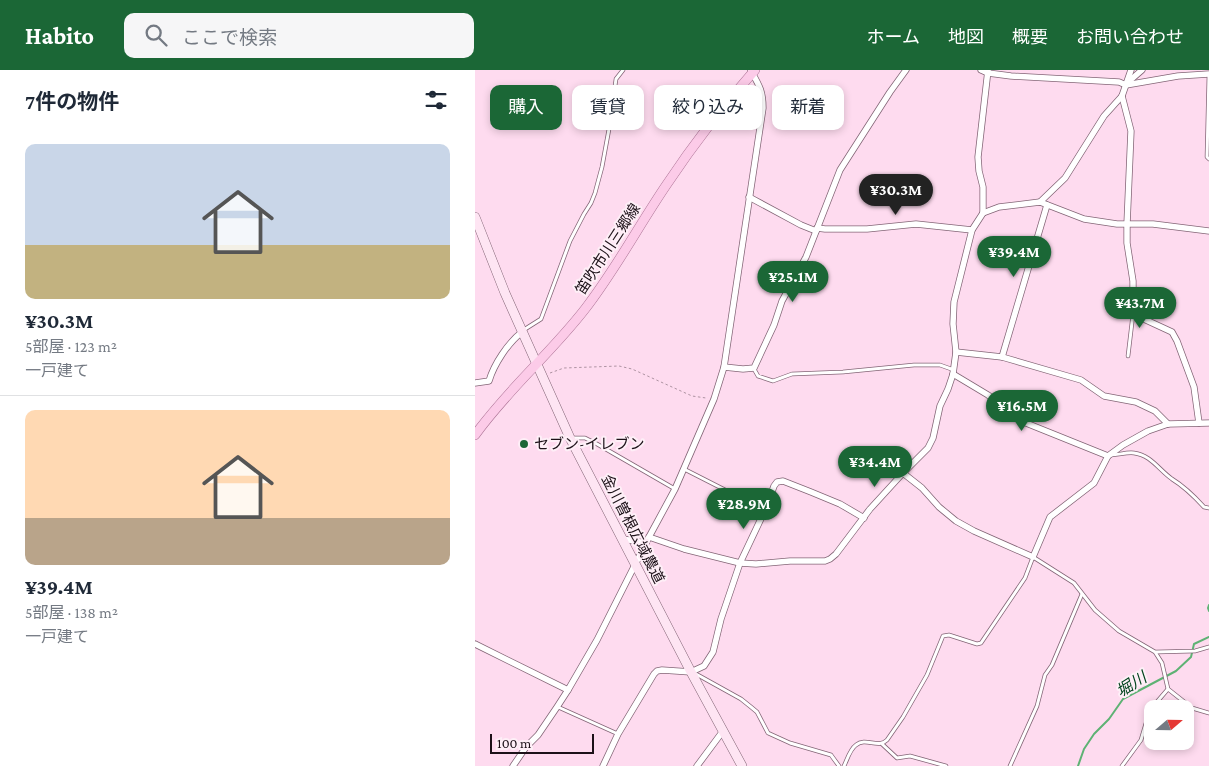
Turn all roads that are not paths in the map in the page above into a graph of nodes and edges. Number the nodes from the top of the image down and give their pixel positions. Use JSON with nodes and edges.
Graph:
{"nodes":[{"id":1,"x":623,"y":70,"type":"edge"},
{"id":2,"x":906,"y":70,"type":"edge"},
{"id":3,"x":981,"y":70,"type":"edge"},
{"id":4,"x":1131,"y":70,"type":"edge"},
{"id":5,"x":1142,"y":70,"type":"edge"},
{"id":6,"x":752,"y":71,"type":"edge"},
{"id":7,"x":988,"y":71,"type":"edge"},
{"id":8,"x":1209,"y":74,"type":"edge"},
{"id":9,"x":1126,"y":84,"type":"junction"},
{"id":10,"x":1122,"y":96,"type":"junction"},
{"id":11,"x":1209,"y":159,"type":"edge"},
{"id":12,"x":749,"y":197,"type":"junction"},
{"id":13,"x":1040,"y":202,"type":"junction"},
{"id":14,"x":1047,"y":205,"type":"junction"},
{"id":15,"x":983,"y":213,"type":"junction"},
{"id":16,"x":475,"y":217,"type":"edge"},
{"id":17,"x":1127,"y":224,"type":"junction"},
{"id":18,"x":817,"y":229,"type":"junction"},
{"id":19,"x":972,"y":230,"type":"junction"},
{"id":20,"x":1209,"y":231,"type":"edge"},
{"id":21,"x":1133,"y":314,"type":"junction"},
{"id":22,"x":522,"y":332,"type":"junction"},
{"id":23,"x":956,"y":352,"type":"junction"},
{"id":24,"x":1128,"y":356,"type":"dead end"},
{"id":25,"x":1002,"y":357,"type":"junction"},
{"id":26,"x":537,"y":364,"type":"junction"},
{"id":27,"x":724,"y":367,"type":"junction"},
{"id":28,"x":754,"y":368,"type":"junction"},
{"id":29,"x":954,"y":372,"type":"junction"},
{"id":30,"x":475,"y":383,"type":"edge"},
{"id":31,"x":1199,"y":422,"type":"junction"},
{"id":32,"x":1209,"y":423,"type":"edge"},
{"id":33,"x":1168,"y":424,"type":"junction"},
{"id":34,"x":475,"y":435,"type":"edge"},
{"id":35,"x":570,"y":438,"type":"junction"},
{"id":36,"x":1108,"y":456,"type":"junction"},
{"id":37,"x":684,"y":469,"type":"junction"},
{"id":38,"x":903,"y":473,"type":"junction"},
{"id":39,"x":675,"y":489,"type":"junction"},
{"id":40,"x":767,"y":506,"type":"junction"},
{"id":41,"x":1209,"y":508,"type":"edge"},
{"id":42,"x":864,"y":518,"type":"junction"},
{"id":43,"x":623,"y":539,"type":"junction"},
{"id":44,"x":647,"y":540,"type":"junction"},
{"id":45,"x":1033,"y":557,"type":"junction"},
{"id":46,"x":636,"y":563,"type":"junction"},
{"id":47,"x":740,"y":563,"type":"junction"},
{"id":48,"x":1082,"y":594,"type":"junction"},
{"id":49,"x":475,"y":644,"type":"edge"},
{"id":50,"x":1209,"y":647,"type":"edge"},
{"id":51,"x":1155,"y":652,"type":"junction"},
{"id":52,"x":691,"y":672,"type":"junction"},
{"id":53,"x":1168,"y":689,"type":"junction"},
{"id":54,"x":568,"y":690,"type":"junction"},
{"id":55,"x":1158,"y":700,"type":"edge"},
{"id":56,"x":557,"y":707,"type":"junction"},
{"id":57,"x":1209,"y":712,"type":"edge"},
{"id":58,"x":1144,"y":730,"type":"edge"},
{"id":59,"x":723,"y":731,"type":"junction"},
{"id":60,"x":618,"y":734,"type":"junction"},
{"id":61,"x":881,"y":744,"type":"junction"},
{"id":62,"x":513,"y":766,"type":"edge"},
{"id":63,"x":603,"y":766,"type":"edge"},
{"id":64,"x":697,"y":766,"type":"edge"},
{"id":65,"x":742,"y":766,"type":"edge"},
{"id":66,"x":839,"y":766,"type":"edge"},
{"id":67,"x":844,"y":766,"type":"edge"},
{"id":68,"x":946,"y":766,"type":"edge"},
{"id":69,"x":1010,"y":766,"type":"edge"},
{"id":70,"x":1122,"y":766,"type":"edge"}],
"edges":[{"from":1,"to":22,"type":"lane"},
{"from":2,"to":18,"type":"street"},
{"from":3,"to":7,"type":"street"},
{"from":4,"to":9,"type":"street"},
{"from":5,"to":9,"type":"street"},
{"from":6,"to":12,"type":"street"},
{"from":6,"to":26,"type":"main road","name":"笛吹市川三郷線"},
{"from":7,"to":9,"type":"street"},
{"from":7,"to":15,"type":"street"},
{"from":8,"to":9,"type":"street"},
{"from":8,"to":11,"type":"lane"},
{"from":9,"to":10,"type":"street"},
{"from":10,"to":13,"type":"street"},
{"from":10,"to":17,"type":"street"},
{"from":12,"to":18,"type":"street"},
{"from":12,"to":27,"type":"street"},
{"from":13,"to":14,"type":"street"},
{"from":13,"to":15,"type":"street"},
{"from":14,"to":17,"type":"street"},
{"from":14,"to":25,"type":"street"},
{"from":15,"to":19,"type":"street"},
{"from":16,"to":22,"type":"street","name":"金川曽根広域農道"},
{"from":17,"to":20,"type":"street"},
{"from":17,"to":21,"type":"street"},
{"from":18,"to":19,"type":"street"},
{"from":18,"to":28,"type":"street"},
{"from":19,"to":23,"type":"street"},
{"from":21,"to":24,"type":"lane"},
{"from":21,"to":31,"type":"street"},
{"from":22,"to":26,"type":"street","name":"金川曽根広域農道"},
{"from":22,"to":30,"type":"street"},
{"from":23,"to":25,"type":"street"},
{"from":23,"to":29,"type":"street"},
{"from":25,"to":33,"type":"street"},
{"from":26,"to":34,"type":"main road","name":"笛吹市川三郷線"},
{"from":26,"to":35,"type":"street","name":"金川曽根広域農道"},
{"from":27,"to":28,"type":"street"},
{"from":27,"to":37,"type":"street"},
{"from":28,"to":29,"type":"lane"},
{"from":29,"to":36,"type":"street"},
{"from":29,"to":38,"type":"street"},
{"from":31,"to":32,"type":"street"},
{"from":31,"to":33,"type":"street"},
{"from":33,"to":36,"type":"street"},
{"from":35,"to":39,"type":"lane"},
{"from":35,"to":43,"type":"street","name":"金川曽根広域農道"},
{"from":36,"to":41,"type":"lane"},
{"from":36,"to":45,"type":"street"},
{"from":37,"to":39,"type":"street"},
{"from":37,"to":40,"type":"lane"},
{"from":38,"to":42,"type":"street"},
{"from":38,"to":45,"type":"street"},
{"from":39,"to":44,"type":"street"},
{"from":40,"to":42,"type":"street"},
{"from":40,"to":47,"type":"street"},
{"from":42,"to":47,"type":"street"},
{"from":43,"to":44,"type":"street"},
{"from":43,"to":46,"type":"street","name":"金川曽根広域農道"},
{"from":44,"to":46,"type":"street"},
{"from":44,"to":47,"type":"street"},
{"from":45,"to":48,"type":"lane"},
{"from":45,"to":61,"type":"lane"},
{"from":46,"to":52,"type":"street","name":"金川曽根広域農道"},
{"from":46,"to":54,"type":"street"},
{"from":47,"to":52,"type":"street"},
{"from":48,"to":51,"type":"lane"},
{"from":48,"to":69,"type":"lane"},
{"from":49,"to":54,"type":"street"},
{"from":50,"to":51,"type":"lane"},
{"from":51,"to":53,"type":"lane"},
{"from":52,"to":59,"type":"street","name":"金川曽根広域農道"},
{"from":52,"to":60,"type":"street"},
{"from":52,"to":66,"type":"lane"},
{"from":53,"to":55,"type":"lane"},
{"from":53,"to":57,"type":"lane"},
{"from":54,"to":56,"type":"street"},
{"from":56,"to":60,"type":"lane"},
{"from":56,"to":62,"type":"street"},
{"from":58,"to":70,"type":"lane"},
{"from":59,"to":64,"type":"street"},
{"from":59,"to":65,"type":"street","name":"金川曽根広域農道"},
{"from":60,"to":63,"type":"street"},
{"from":61,"to":67,"type":"lane"},
{"from":61,"to":68,"type":"lane"}]}
